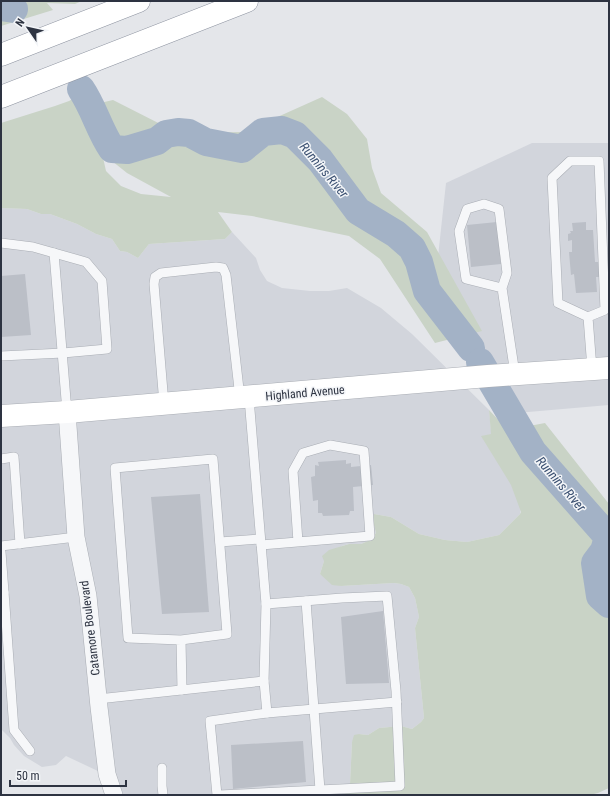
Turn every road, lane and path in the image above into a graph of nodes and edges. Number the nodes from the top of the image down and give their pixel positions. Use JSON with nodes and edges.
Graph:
{"nodes":[{"id":1,"x":139,"y":1,"type":"edge"},
{"id":2,"x":247,"y":1,"type":"edge"},
{"id":3,"x":1,"y":55,"type":"edge"},
{"id":4,"x":1,"y":97,"type":"edge"},
{"id":5,"x":1,"y":243,"type":"edge"},
{"id":6,"x":54,"y":253,"type":"junction"},
{"id":7,"x":502,"y":288,"type":"junction"},
{"id":8,"x":588,"y":317,"type":"junction"},
{"id":9,"x":63,"y":353,"type":"junction"},
{"id":10,"x":1,"y":356,"type":"edge"},
{"id":11,"x":600,"y":368,"type":"edge"},
{"id":12,"x":515,"y":374,"type":"junction"},
{"id":13,"x":244,"y":398,"type":"junction"},
{"id":14,"x":164,"y":404,"type":"junction"},
{"id":15,"x":67,"y":412,"type":"junction"},
{"id":16,"x":1,"y":416,"type":"edge"},
{"id":17,"x":1,"y":459,"type":"edge"},
{"id":18,"x":76,"y":537,"type":"junction"},
{"id":19,"x":220,"y":542,"type":"junction"},
{"id":20,"x":260,"y":542,"type":"junction"},
{"id":21,"x":298,"y":542,"type":"junction"},
{"id":22,"x":20,"y":544,"type":"junction"},
{"id":23,"x":1,"y":546,"type":"edge"},
{"id":24,"x":1,"y":552,"type":"edge"},
{"id":25,"x":3,"y":593,"type":"edge"},
{"id":26,"x":306,"y":601,"type":"junction"},
{"id":27,"x":266,"y":604,"type":"junction"},
{"id":28,"x":181,"y":640,"type":"junction"},
{"id":29,"x":264,"y":681,"type":"junction"},
{"id":30,"x":182,"y":690,"type":"junction"},
{"id":31,"x":98,"y":699,"type":"junction"},
{"id":32,"x":397,"y":702,"type":"junction"},
{"id":33,"x":314,"y":709,"type":"junction"},
{"id":34,"x":266,"y":713,"type":"junction"},
{"id":35,"x":30,"y":751,"type":"dead end"},
{"id":36,"x":162,"y":768,"type":"dead end"},
{"id":37,"x":320,"y":790,"type":"junction"},
{"id":38,"x":114,"y":795,"type":"edge"},
{"id":39,"x":163,"y":795,"type":"edge"},
{"id":40,"x":218,"y":795,"type":"edge"}],
"edges":[{"from":1,"to":3,"type":"main road"},
{"from":2,"to":4,"type":"main road"},
{"from":5,"to":6,"type":"lane"},
{"from":6,"to":9,"type":"lane"},
{"from":6,"to":9,"type":"lane"},
{"from":7,"to":7,"type":"lane"},
{"from":7,"to":12,"type":"lane"},
{"from":8,"to":8,"type":"lane"},
{"from":8,"to":11,"type":"lane"},
{"from":9,"to":10,"type":"lane"},
{"from":9,"to":15,"type":"lane"},
{"from":11,"to":12,"type":"main road","name":"Highland Avenue"},
{"from":12,"to":13,"type":"main road","name":"Highland Avenue"},
{"from":13,"to":14,"type":"main road","name":"Highland Avenue"},
{"from":13,"to":14,"type":"lane"},
{"from":13,"to":20,"type":"lane"},
{"from":14,"to":15,"type":"main road","name":"Highland Avenue"},
{"from":15,"to":16,"type":"main road","name":"Highland Avenue"},
{"from":15,"to":18,"type":"street","name":"Catamore Boulevard"},
{"from":17,"to":22,"type":"lane"},
{"from":18,"to":22,"type":"lane"},
{"from":18,"to":31,"type":"street","name":"Catamore Boulevard"},
{"from":19,"to":20,"type":"lane"},
{"from":19,"to":28,"type":"lane"},
{"from":19,"to":28,"type":"lane"},
{"from":20,"to":21,"type":"lane"},
{"from":20,"to":27,"type":"lane"},
{"from":21,"to":21,"type":"lane"},
{"from":22,"to":23,"type":"lane"},
{"from":24,"to":25,"type":"lane"},
{"from":25,"to":35,"type":"lane"},
{"from":26,"to":27,"type":"lane"},
{"from":26,"to":32,"type":"lane"},
{"from":26,"to":33,"type":"lane"},
{"from":27,"to":29,"type":"lane"},
{"from":28,"to":30,"type":"lane"},
{"from":29,"to":30,"type":"lane"},
{"from":29,"to":34,"type":"lane"},
{"from":30,"to":31,"type":"lane"},
{"from":31,"to":38,"type":"street","name":"Catamore Boulevard"},
{"from":32,"to":33,"type":"lane"},
{"from":32,"to":37,"type":"lane"},
{"from":33,"to":34,"type":"lane"},
{"from":33,"to":37,"type":"lane"},
{"from":34,"to":40,"type":"lane"},
{"from":36,"to":39,"type":"lane"},
{"from":37,"to":40,"type":"lane"}]}
